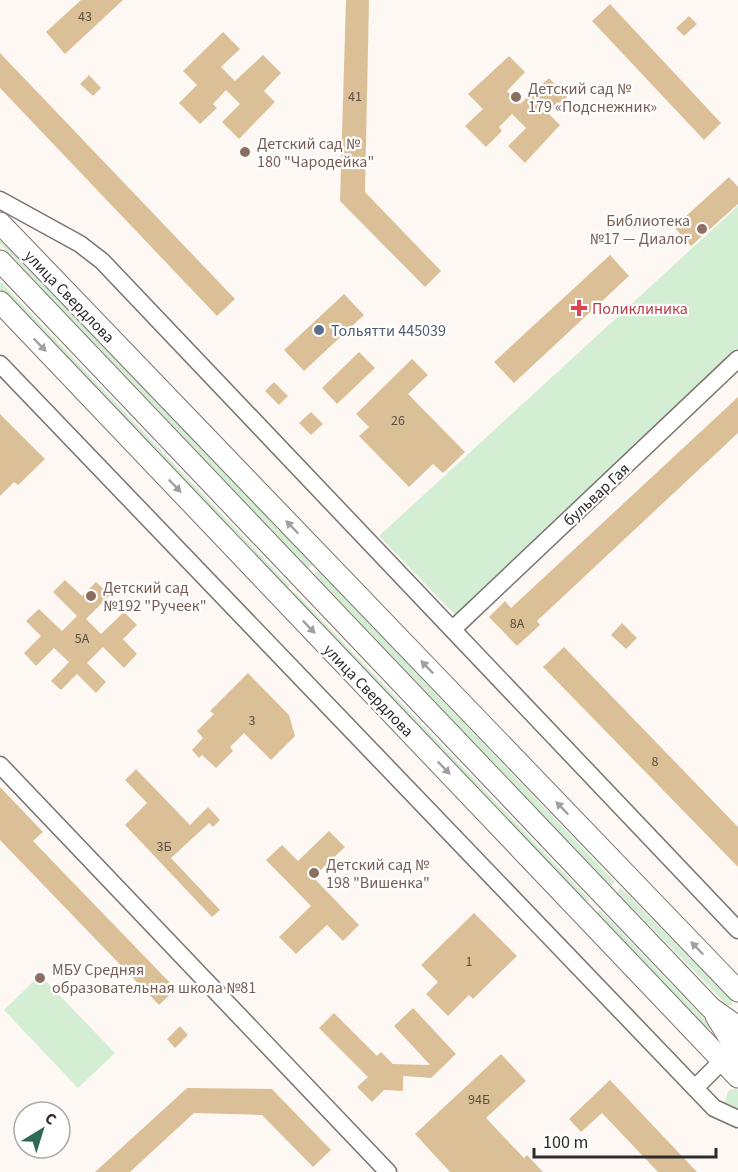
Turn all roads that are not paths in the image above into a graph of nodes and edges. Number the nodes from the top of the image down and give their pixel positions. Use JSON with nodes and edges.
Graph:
{"nodes":[{"id":1,"x":0,"y":200,"type":"edge"},
{"id":2,"x":0,"y":223,"type":"edge"},
{"id":3,"x":0,"y":261,"type":"edge"},
{"id":4,"x":0,"y":302,"type":"edge"},
{"id":5,"x":738,"y":359,"type":"edge"},
{"id":6,"x":0,"y":364,"type":"edge"},
{"id":7,"x":453,"y":629,"type":"junction"},
{"id":8,"x":0,"y":765,"type":"edge"},
{"id":9,"x":738,"y":930,"type":"edge"},
{"id":10,"x":738,"y":991,"type":"edge"},
{"id":11,"x":711,"y":1008,"type":"junction"},
{"id":12,"x":738,"y":1027,"type":"edge"},
{"id":13,"x":730,"y":1056,"type":"edge"},
{"id":14,"x":738,"y":1077,"type":"edge"},
{"id":15,"x":695,"y":1088,"type":"junction"},
{"id":16,"x":738,"y":1119,"type":"edge"},
{"id":17,"x":388,"y":1172,"type":"edge"}],
"edges":[{"from":1,"to":7,"type":"street"},
{"from":10,"to":2,"type":"main road","name":"улица Свердлова","one_way":true},
{"from":3,"to":11,"type":"main road","name":"улица Свердлова"},
{"from":4,"to":13,"type":"main road","name":"улица Свердлова","one_way":true},
{"from":5,"to":7,"type":"street","name":"бульвар Гая"},
{"from":6,"to":15,"type":"street"},
{"from":7,"to":9,"type":"street"},
{"from":8,"to":17,"type":"street"},
{"from":11,"to":12,"type":"main road","name":"улица Свердлова"},
{"from":11,"to":13,"type":"main road","name":"улица Свердлова"},
{"from":13,"to":14,"type":"main road","name":"улица Свердлова"},
{"from":13,"to":15,"type":"street"},
{"from":15,"to":16,"type":"street"}]}
